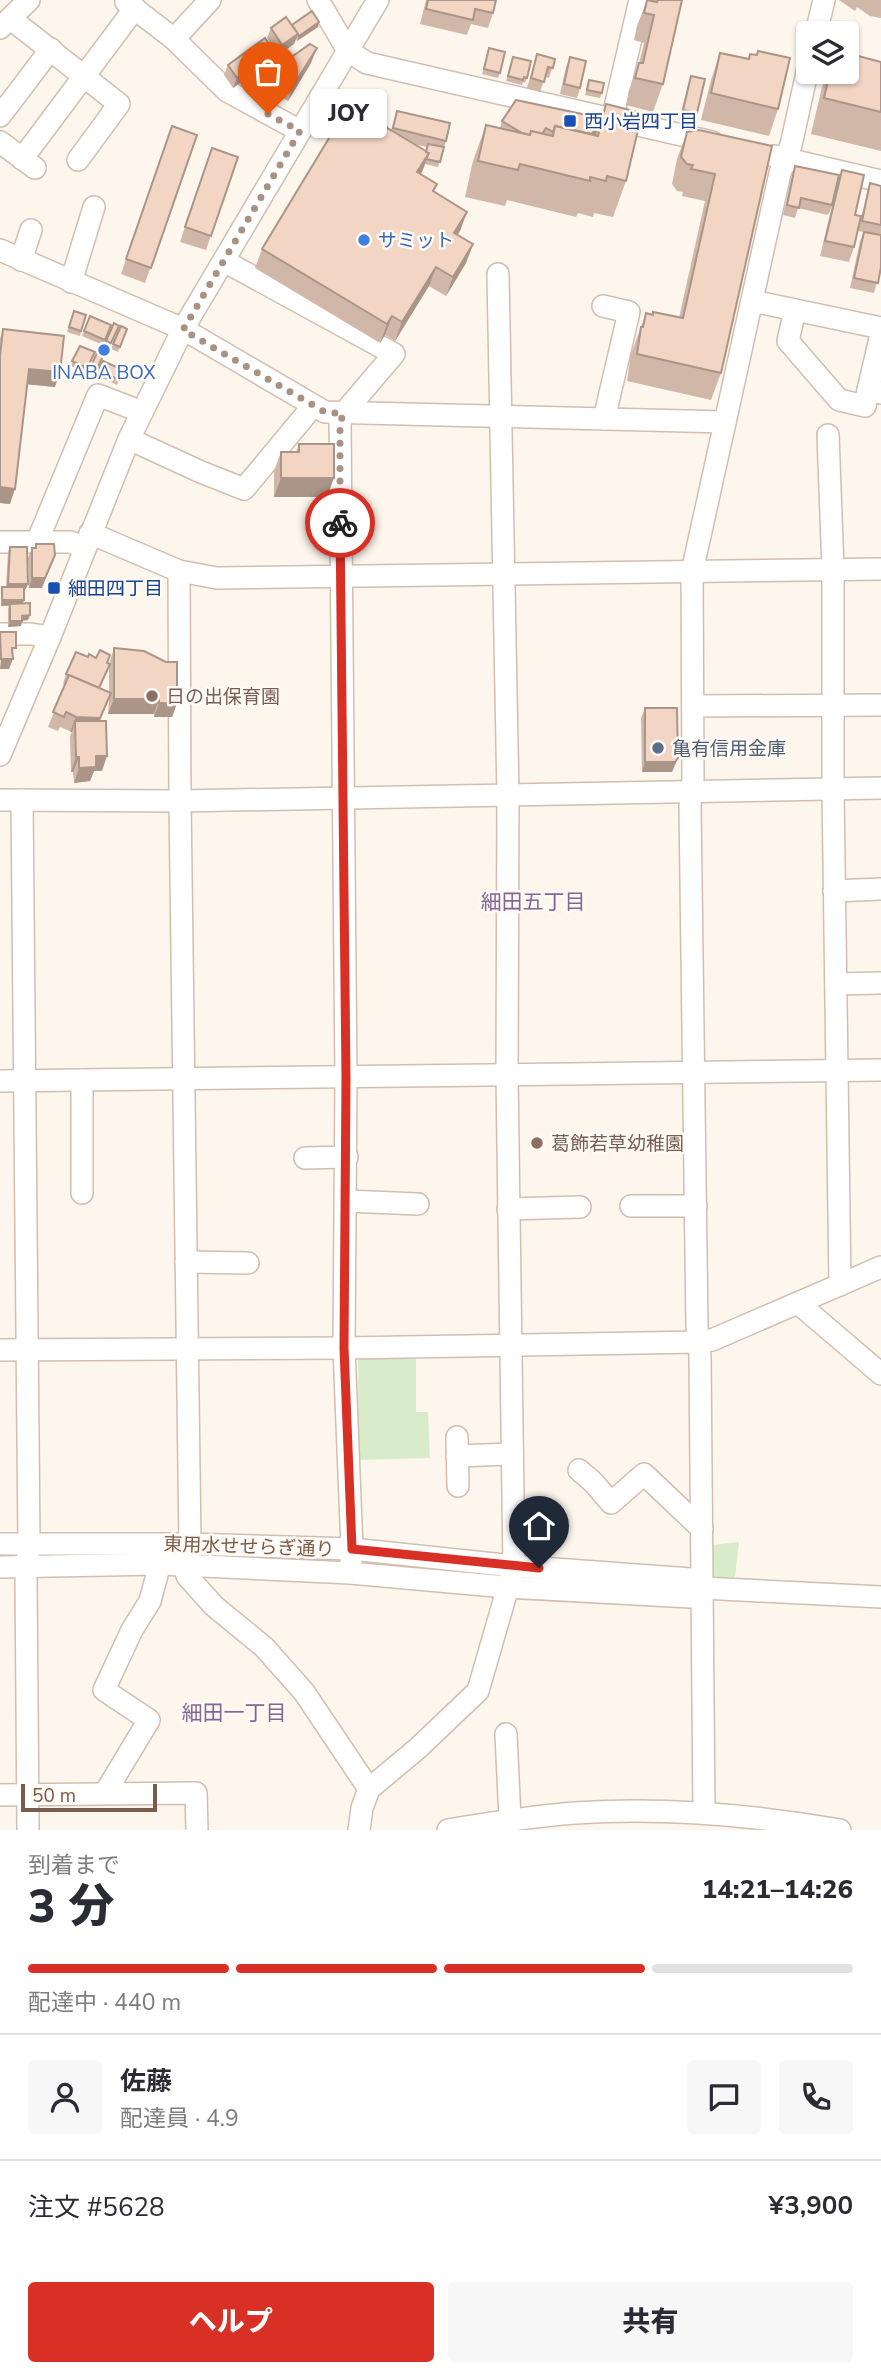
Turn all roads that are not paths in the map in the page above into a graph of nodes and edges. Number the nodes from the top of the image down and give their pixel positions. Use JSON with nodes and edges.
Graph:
{"nodes":[{"id":1,"x":29,"y":0,"type":"edge"},
{"id":2,"x":211,"y":0,"type":"edge"},
{"id":3,"x":318,"y":0,"type":"edge"},
{"id":4,"x":378,"y":0,"type":"edge"},
{"id":5,"x":640,"y":0,"type":"edge"},
{"id":6,"x":824,"y":0,"type":"edge"},
{"id":7,"x":130,"y":4,"type":"edge"},
{"id":8,"x":819,"y":21,"type":"edge"},
{"id":9,"x":5,"y":24,"type":"edge"},
{"id":10,"x":176,"y":37,"type":"junction"},
{"id":11,"x":51,"y":49,"type":"junction"},
{"id":12,"x":348,"y":51,"type":"junction"},
{"id":13,"x":85,"y":76,"type":"junction"},
{"id":14,"x":804,"y":84,"type":"edge"},
{"id":15,"x":0,"y":116,"type":"edge"},
{"id":16,"x":612,"y":120,"type":"junction"},
{"id":17,"x":300,"y":131,"type":"junction"},
{"id":18,"x":1,"y":144,"type":"edge"},
{"id":19,"x":732,"y":147,"type":"edge"},
{"id":20,"x":759,"y":153,"type":"edge"},
{"id":21,"x":786,"y":159,"type":"junction"},
{"id":22,"x":78,"y":160,"type":"dead end"},
{"id":23,"x":881,"y":181,"type":"edge"},
{"id":24,"x":94,"y":207,"type":"dead end"},
{"id":25,"x":31,"y":230,"type":"dead end"},
{"id":26,"x":0,"y":250,"type":"edge"},
{"id":27,"x":21,"y":260,"type":"junction"},
{"id":28,"x":224,"y":261,"type":"junction"},
{"id":29,"x":498,"y":274,"type":"dead end"},
{"id":30,"x":71,"y":282,"type":"junction"},
{"id":31,"x":752,"y":301,"type":"junction"},
{"id":32,"x":603,"y":306,"type":"dead end"},
{"id":33,"x":795,"y":310,"type":"junction"},
{"id":34,"x":881,"y":328,"type":"edge"},
{"id":35,"x":183,"y":330,"type":"junction"},
{"id":36,"x":881,"y":334,"type":"edge"},
{"id":37,"x":875,"y":391,"type":"edge"},
{"id":38,"x":313,"y":406,"type":"junction"},
{"id":39,"x":142,"y":412,"type":"junction"},
{"id":40,"x":343,"y":414,"type":"junction"},
{"id":41,"x":502,"y":417,"type":"junction"},
{"id":42,"x":604,"y":419,"type":"junction"},
{"id":43,"x":725,"y":422,"type":"junction"},
{"id":44,"x":828,"y":435,"type":"dead end"},
{"id":45,"x":129,"y":439,"type":"junction"},
{"id":46,"x":87,"y":540,"type":"junction"},
{"id":47,"x":0,"y":542,"type":"edge"},
{"id":48,"x":37,"y":542,"type":"junction"},
{"id":49,"x":834,"y":569,"type":"junction"},
{"id":50,"x":881,"y":569,"type":"edge"},
{"id":51,"x":179,"y":571,"type":"junction"},
{"id":52,"x":692,"y":572,"type":"junction"},
{"id":53,"x":503,"y":573,"type":"junction"},
{"id":54,"x":341,"y":577,"type":"junction"},
{"id":55,"x":0,"y":634,"type":"edge"},
{"id":56,"x":50,"y":638,"type":"junction"},
{"id":57,"x":881,"y":705,"type":"edge"},
{"id":58,"x":693,"y":706,"type":"junction"},
{"id":59,"x":833,"y":706,"type":"junction"},
{"id":60,"x":0,"y":755,"type":"edge"},
{"id":61,"x":881,"y":788,"type":"edge"},
{"id":62,"x":833,"y":789,"type":"junction"},
{"id":63,"x":691,"y":793,"type":"junction"},
{"id":64,"x":508,"y":796,"type":"junction"},
{"id":65,"x":342,"y":797,"type":"junction"},
{"id":66,"x":0,"y":800,"type":"edge"},
{"id":67,"x":22,"y":800,"type":"junction"},
{"id":68,"x":180,"y":801,"type":"junction"},
{"id":69,"x":881,"y":889,"type":"edge"},
{"id":70,"x":834,"y":891,"type":"junction"},
{"id":71,"x":881,"y":983,"type":"edge"},
{"id":72,"x":836,"y":984,"type":"junction"},
{"id":73,"x":881,"y":1070,"type":"edge"},
{"id":74,"x":838,"y":1071,"type":"junction"},
{"id":75,"x":694,"y":1073,"type":"junction"},
{"id":76,"x":507,"y":1075,"type":"junction"},
{"id":77,"x":346,"y":1078,"type":"junction"},
{"id":78,"x":185,"y":1079,"type":"junction"},
{"id":79,"x":25,"y":1080,"type":"junction"},
{"id":80,"x":82,"y":1080,"type":"junction"},
{"id":81,"x":0,"y":1081,"type":"edge"},
{"id":82,"x":347,"y":1157,"type":"junction"},
{"id":83,"x":305,"y":1158,"type":"dead end"},
{"id":84,"x":82,"y":1193,"type":"dead end"},
{"id":85,"x":347,"y":1201,"type":"junction"},
{"id":86,"x":418,"y":1204,"type":"dead end"},
{"id":87,"x":631,"y":1206,"type":"dead end"},
{"id":88,"x":696,"y":1206,"type":"junction"},
{"id":89,"x":579,"y":1207,"type":"dead end"},
{"id":90,"x":508,"y":1209,"type":"junction"},
{"id":91,"x":186,"y":1262,"type":"junction"},
{"id":92,"x":248,"y":1263,"type":"dead end"},
{"id":93,"x":881,"y":1268,"type":"edge"},
{"id":94,"x":840,"y":1285,"type":"junction"},
{"id":95,"x":798,"y":1303,"type":"junction"},
{"id":96,"x":699,"y":1342,"type":"junction"},
{"id":97,"x":510,"y":1345,"type":"junction"},
{"id":98,"x":344,"y":1348,"type":"junction"},
{"id":99,"x":187,"y":1349,"type":"junction"},
{"id":100,"x":0,"y":1350,"type":"edge"},
{"id":101,"x":26,"y":1350,"type":"junction"},
{"id":102,"x":881,"y":1374,"type":"edge"},
{"id":103,"x":512,"y":1454,"type":"junction"},
{"id":104,"x":579,"y":1470,"type":"dead end"},
{"id":105,"x":458,"y":1486,"type":"dead end"},
{"id":106,"x":702,"y":1529,"type":"junction"},
{"id":107,"x":29,"y":1543,"type":"junction"},
{"id":108,"x":0,"y":1544,"type":"edge"},
{"id":109,"x":191,"y":1544,"type":"junction"},
{"id":110,"x":352,"y":1549,"type":"junction"},
{"id":111,"x":160,"y":1564,"type":"junction"},
{"id":112,"x":185,"y":1566,"type":"junction"},
{"id":113,"x":514,"y":1566,"type":"junction"},
{"id":114,"x":0,"y":1567,"type":"edge"},
{"id":115,"x":27,"y":1567,"type":"junction"},
{"id":116,"x":350,"y":1573,"type":"junction"},
{"id":117,"x":506,"y":1587,"type":"junction"},
{"id":118,"x":702,"y":1588,"type":"junction"},
{"id":119,"x":881,"y":1597,"type":"edge"},
{"id":120,"x":506,"y":1734,"type":"dead end"},
{"id":121,"x":369,"y":1789,"type":"junction"},
{"id":122,"x":104,"y":1793,"type":"junction"},
{"id":123,"x":0,"y":1795,"type":"edge"},
{"id":124,"x":28,"y":1795,"type":"junction"},
{"id":125,"x":704,"y":1813,"type":"junction"},
{"id":126,"x":510,"y":1819,"type":"junction"},
{"id":127,"x":28,"y":1830,"type":"edge"},
{"id":128,"x":197,"y":1830,"type":"edge"},
{"id":129,"x":359,"y":1830,"type":"edge"},
{"id":130,"x":448,"y":1830,"type":"edge"},
{"id":131,"x":840,"y":1830,"type":"edge"}],
"edges":[{"from":1,"to":9,"type":"street"},
{"from":2,"to":10,"type":"street"},
{"from":3,"to":12,"type":"street"},
{"from":4,"to":12,"type":"street"},
{"from":5,"to":16,"type":"street"},
{"from":6,"to":8,"type":"street"},
{"from":7,"to":10,"type":"street"},
{"from":7,"to":13,"type":"street"},
{"from":9,"to":11,"type":"street"},
{"from":10,"to":17,"type":"street"},
{"from":11,"to":13,"type":"street"},
{"from":11,"to":15,"type":"street"},
{"from":12,"to":16,"type":"street"},
{"from":12,"to":17,"type":"street"},
{"from":13,"to":18,"type":"street"},
{"from":13,"to":22,"type":"street"},
{"from":14,"to":21,"type":"street"},
{"from":16,"to":19,"type":"street"},
{"from":17,"to":28,"type":"street"},
{"from":20,"to":21,"type":"street"},
{"from":21,"to":23,"type":"street"},
{"from":21,"to":31,"type":"street"},
{"from":24,"to":30,"type":"street"},
{"from":25,"to":27,"type":"street"},
{"from":26,"to":27,"type":"street"},
{"from":27,"to":30,"type":"street"},
{"from":28,"to":35,"type":"street"},
{"from":28,"to":40,"type":"street"},
{"from":29,"to":41,"type":"street"},
{"from":30,"to":35,"type":"street"},
{"from":31,"to":33,"type":"street"},
{"from":31,"to":43,"type":"street"},
{"from":32,"to":42,"type":"street"},
{"from":33,"to":34,"type":"street"},
{"from":33,"to":37,"type":"street"},
{"from":35,"to":38,"type":"street"},
{"from":35,"to":39,"type":"street"},
{"from":36,"to":37,"type":"street"},
{"from":38,"to":40,"type":"street"},
{"from":38,"to":45,"type":"street"},
{"from":39,"to":45,"type":"street"},
{"from":39,"to":48,"type":"street"},
{"from":40,"to":41,"type":"street"},
{"from":40,"to":54,"type":"street"},
{"from":41,"to":42,"type":"street"},
{"from":41,"to":53,"type":"street"},
{"from":42,"to":43,"type":"street"},
{"from":43,"to":52,"type":"street"},
{"from":44,"to":49,"type":"street"},
{"from":45,"to":46,"type":"street"},
{"from":46,"to":48,"type":"street"},
{"from":46,"to":51,"type":"street"},
{"from":46,"to":56,"type":"street"},
{"from":47,"to":48,"type":"street"},
{"from":49,"to":50,"type":"street"},
{"from":49,"to":52,"type":"street"},
{"from":49,"to":59,"type":"street"},
{"from":51,"to":54,"type":"street"},
{"from":51,"to":68,"type":"street"},
{"from":52,"to":53,"type":"street"},
{"from":52,"to":58,"type":"street"},
{"from":53,"to":54,"type":"street"},
{"from":53,"to":64,"type":"street"},
{"from":54,"to":65,"type":"street"},
{"from":55,"to":56,"type":"street"},
{"from":56,"to":60,"type":"street"},
{"from":57,"to":59,"type":"street"},
{"from":58,"to":59,"type":"street"},
{"from":58,"to":63,"type":"street"},
{"from":59,"to":62,"type":"street"},
{"from":61,"to":62,"type":"street"},
{"from":62,"to":63,"type":"street"},
{"from":62,"to":70,"type":"street"},
{"from":63,"to":64,"type":"street"},
{"from":63,"to":75,"type":"street"},
{"from":64,"to":65,"type":"street"},
{"from":64,"to":76,"type":"street"},
{"from":65,"to":68,"type":"street"},
{"from":65,"to":77,"type":"street"},
{"from":66,"to":67,"type":"street"},
{"from":67,"to":68,"type":"street"},
{"from":67,"to":79,"type":"street"},
{"from":68,"to":78,"type":"street"},
{"from":69,"to":70,"type":"street"},
{"from":70,"to":72,"type":"street"},
{"from":71,"to":72,"type":"street"},
{"from":72,"to":74,"type":"street"},
{"from":73,"to":74,"type":"street"},
{"from":74,"to":75,"type":"street"},
{"from":74,"to":94,"type":"street"},
{"from":75,"to":76,"type":"street"},
{"from":75,"to":88,"type":"street"},
{"from":76,"to":77,"type":"street"},
{"from":76,"to":90,"type":"street"},
{"from":77,"to":78,"type":"street"},
{"from":77,"to":82,"type":"street"},
{"from":78,"to":80,"type":"street"},
{"from":78,"to":91,"type":"street"},
{"from":79,"to":80,"type":"street"},
{"from":79,"to":81,"type":"street"},
{"from":79,"to":101,"type":"street"},
{"from":80,"to":84,"type":"street"},
{"from":82,"to":83,"type":"street"},
{"from":82,"to":85,"type":"street"},
{"from":85,"to":86,"type":"street"},
{"from":85,"to":98,"type":"street"},
{"from":87,"to":88,"type":"street"},
{"from":88,"to":96,"type":"street"},
{"from":89,"to":90,"type":"street"},
{"from":90,"to":97,"type":"street"},
{"from":91,"to":92,"type":"street"},
{"from":91,"to":99,"type":"street"},
{"from":93,"to":94,"type":"street"},
{"from":94,"to":95,"type":"street"},
{"from":95,"to":96,"type":"street"},
{"from":95,"to":102,"type":"street"},
{"from":96,"to":97,"type":"street"},
{"from":96,"to":106,"type":"street"},
{"from":97,"to":98,"type":"street"},
{"from":97,"to":103,"type":"street"},
{"from":98,"to":99,"type":"street"},
{"from":98,"to":110,"type":"street"},
{"from":99,"to":101,"type":"street"},
{"from":99,"to":109,"type":"street"},
{"from":100,"to":101,"type":"street"},
{"from":101,"to":107,"type":"street"},
{"from":103,"to":105,"type":"street"},
{"from":103,"to":113,"type":"street"},
{"from":104,"to":106,"type":"street"},
{"from":106,"to":118,"type":"street"},
{"from":107,"to":108,"type":"street","name":"東用水せせらぎ通り"},
{"from":107,"to":109,"type":"street","name":"東用水せせらぎ通り"},
{"from":107,"to":115,"type":"street"},
{"from":109,"to":110,"type":"street","name":"東用水せせらぎ通り"},
{"from":109,"to":112,"type":"street"},
{"from":110,"to":113,"type":"street","name":"東用水せせらぎ通り"},
{"from":110,"to":116,"type":"street"},
{"from":111,"to":112,"type":"street"},
{"from":111,"to":115,"type":"street"},
{"from":111,"to":122,"type":"street"},
{"from":112,"to":116,"type":"street"},
{"from":112,"to":121,"type":"street"},
{"from":113,"to":117,"type":"street"},
{"from":113,"to":118,"type":"street","name":"東用水せせらぎ通り"},
{"from":114,"to":115,"type":"street"},
{"from":115,"to":124,"type":"street"},
{"from":116,"to":117,"type":"street"},
{"from":117,"to":118,"type":"street"},
{"from":117,"to":121,"type":"street"},
{"from":118,"to":119,"type":"street"},
{"from":118,"to":125,"type":"street"},
{"from":120,"to":126,"type":"street"},
{"from":121,"to":129,"type":"street"},
{"from":122,"to":124,"type":"street"},
{"from":122,"to":128,"type":"street"},
{"from":123,"to":124,"type":"street"},
{"from":124,"to":127,"type":"street"},
{"from":125,"to":126,"type":"street"},
{"from":125,"to":131,"type":"street"},
{"from":126,"to":130,"type":"street"}]}
